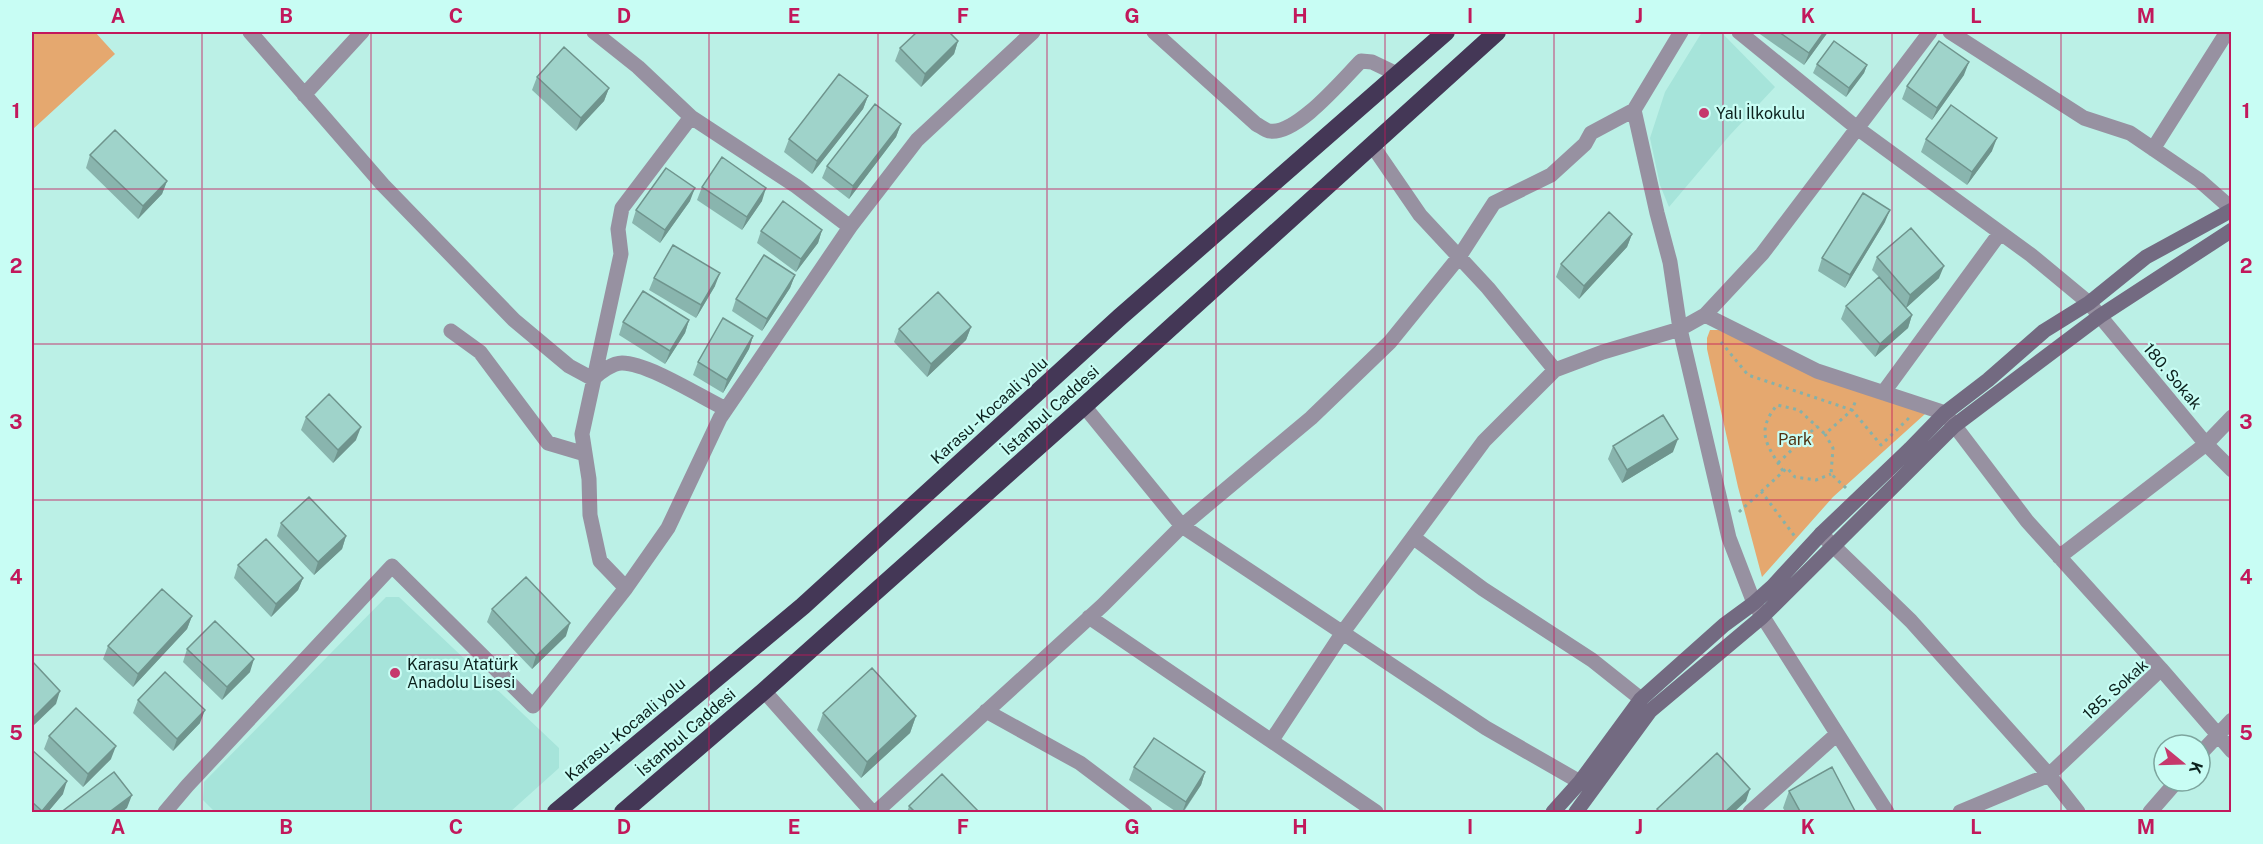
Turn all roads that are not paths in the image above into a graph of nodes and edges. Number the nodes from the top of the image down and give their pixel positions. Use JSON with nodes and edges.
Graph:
{"nodes":[{"id":1,"x":250,"y":32,"type":"edge"},
{"id":2,"x":362,"y":32,"type":"edge"},
{"id":3,"x":594,"y":32,"type":"edge"},
{"id":4,"x":1033,"y":32,"type":"edge"},
{"id":5,"x":1154,"y":32,"type":"edge"},
{"id":6,"x":1446,"y":32,"type":"edge"},
{"id":7,"x":1497,"y":32,"type":"edge"},
{"id":8,"x":1681,"y":32,"type":"edge"},
{"id":9,"x":1738,"y":32,"type":"edge"},
{"id":10,"x":1930,"y":32,"type":"edge"},
{"id":11,"x":1950,"y":32,"type":"edge"},
{"id":12,"x":2227,"y":32,"type":"edge"},
{"id":13,"x":1398,"y":74,"type":"junction"},
{"id":14,"x":304,"y":95,"type":"junction"},
{"id":15,"x":1634,"y":110,"type":"junction"},
{"id":16,"x":690,"y":117,"type":"junction"},
{"id":17,"x":1857,"y":128,"type":"junction"},
{"id":18,"x":1372,"y":146,"type":"junction"},
{"id":19,"x":2153,"y":149,"type":"junction"},
{"id":20,"x":2232,"y":210,"type":"edge"},
{"id":21,"x":850,"y":227,"type":"junction"},
{"id":22,"x":2232,"y":230,"type":"edge"},
{"id":23,"x":2000,"y":234,"type":"junction"},
{"id":24,"x":1459,"y":257,"type":"junction"},
{"id":25,"x":2089,"y":303,"type":"junction"},
{"id":26,"x":1705,"y":315,"type":"junction"},
{"id":27,"x":2100,"y":316,"type":"junction"},
{"id":28,"x":1680,"y":329,"type":"junction"},
{"id":29,"x":451,"y":331,"type":"dead end"},
{"id":30,"x":1555,"y":370,"type":"junction"},
{"id":31,"x":593,"y":379,"type":"junction"},
{"id":32,"x":1883,"y":393,"type":"junction"},
{"id":33,"x":1084,"y":406,"type":"junction"},
{"id":34,"x":726,"y":410,"type":"junction"},
{"id":35,"x":1945,"y":413,"type":"junction"},
{"id":36,"x":2232,"y":417,"type":"edge"},
{"id":37,"x":1954,"y":426,"type":"junction"},
{"id":38,"x":2206,"y":444,"type":"junction"},
{"id":39,"x":585,"y":454,"type":"junction"},
{"id":40,"x":2232,"y":470,"type":"edge"},
{"id":41,"x":1182,"y":526,"type":"junction"},
{"id":42,"x":1821,"y":534,"type":"junction"},
{"id":43,"x":1414,"y":538,"type":"junction"},
{"id":44,"x":1834,"y":546,"type":"junction"},
{"id":45,"x":2059,"y":557,"type":"junction"},
{"id":46,"x":626,"y":588,"type":"junction"},
{"id":47,"x":1754,"y":603,"type":"junction"},
{"id":48,"x":1089,"y":617,"type":"junction"},
{"id":49,"x":1762,"y":617,"type":"junction"},
{"id":50,"x":1343,"y":632,"type":"junction"},
{"id":51,"x":2161,"y":669,"type":"junction"},
{"id":52,"x":764,"y":692,"type":"junction"},
{"id":53,"x":1641,"y":699,"type":"junction"},
{"id":54,"x":986,"y":711,"type":"junction"},
{"id":55,"x":2232,"y":720,"type":"edge"},
{"id":56,"x":1837,"y":734,"type":"junction"},
{"id":57,"x":2217,"y":734,"type":"junction"},
{"id":58,"x":1272,"y":740,"type":"junction"},
{"id":59,"x":2212,"y":740,"type":"edge"},
{"id":60,"x":2232,"y":751,"type":"edge"},
{"id":61,"x":2049,"y":775,"type":"junction"},
{"id":62,"x":1580,"y":782,"type":"junction"},
{"id":63,"x":2167,"y":793,"type":"edge"},
{"id":64,"x":1372,"y":812,"type":"edge"},
{"id":65,"x":165,"y":813,"type":"edge"},
{"id":66,"x":556,"y":813,"type":"edge"},
{"id":67,"x":623,"y":813,"type":"edge"},
{"id":68,"x":874,"y":813,"type":"edge"},
{"id":69,"x":1145,"y":813,"type":"edge"},
{"id":70,"x":1553,"y":813,"type":"edge"},
{"id":71,"x":1576,"y":813,"type":"edge"},
{"id":72,"x":1750,"y":813,"type":"edge"},
{"id":73,"x":1887,"y":813,"type":"edge"},
{"id":74,"x":1960,"y":813,"type":"edge"},
{"id":75,"x":2078,"y":813,"type":"edge"},
{"id":76,"x":2150,"y":813,"type":"edge"}],
"edges":[{"from":1,"to":14,"type":"street"},
{"from":2,"to":14,"type":"street"},
{"from":3,"to":16,"type":"street"},
{"from":4,"to":21,"type":"street"},
{"from":5,"to":13,"type":"street"},
{"from":6,"to":13,"type":"highway","name":"Karasu - Kocaali yolu"},
{"from":7,"to":18,"type":"highway","name":"İstanbul Caddesi"},
{"from":8,"to":15,"type":"street"},
{"from":9,"to":17,"type":"street","name":"180. Sokak"},
{"from":10,"to":17,"type":"street"},
{"from":11,"to":19,"type":"street"},
{"from":12,"to":19,"type":"street"},
{"from":13,"to":66,"type":"highway","name":"Karasu - Kocaali yolu"},
{"from":14,"to":31,"type":"street"},
{"from":15,"to":24,"type":"street"},
{"from":15,"to":28,"type":"street"},
{"from":16,"to":21,"type":"street"},
{"from":16,"to":31,"type":"street"},
{"from":17,"to":23,"type":"street","name":"180. Sokak"},
{"from":17,"to":26,"type":"street"},
{"from":18,"to":24,"type":"street"},
{"from":18,"to":33,"type":"highway","name":"İstanbul Caddesi"},
{"from":19,"to":20,"type":"street"},
{"from":20,"to":25,"type":"main road"},
{"from":21,"to":34,"type":"street"},
{"from":22,"to":27,"type":"main road"},
{"from":23,"to":25,"type":"street","name":"180. Sokak"},
{"from":23,"to":32,"type":"street"},
{"from":24,"to":30,"type":"street"},
{"from":24,"to":41,"type":"street"},
{"from":25,"to":27,"type":"street","name":"180. Sokak"},
{"from":25,"to":35,"type":"main road"},
{"from":26,"to":28,"type":"street"},
{"from":26,"to":32,"type":"street"},
{"from":27,"to":37,"type":"main road"},
{"from":27,"to":38,"type":"street","name":"180. Sokak"},
{"from":28,"to":30,"type":"street"},
{"from":28,"to":47,"type":"street"},
{"from":29,"to":39,"type":"street"},
{"from":30,"to":43,"type":"street"},
{"from":31,"to":34,"type":"street"},
{"from":31,"to":39,"type":"street"},
{"from":32,"to":35,"type":"street"},
{"from":33,"to":41,"type":"street"},
{"from":33,"to":52,"type":"highway","name":"İstanbul Caddesi"},
{"from":34,"to":46,"type":"street"},
{"from":35,"to":37,"type":"street"},
{"from":35,"to":42,"type":"main road"},
{"from":36,"to":38,"type":"street"},
{"from":37,"to":44,"type":"main road"},
{"from":37,"to":45,"type":"street"},
{"from":38,"to":40,"type":"street","name":"180. Sokak"},
{"from":38,"to":45,"type":"street"},
{"from":39,"to":46,"type":"street"},
{"from":41,"to":48,"type":"street"},
{"from":41,"to":50,"type":"street"},
{"from":42,"to":44,"type":"street"},
{"from":42,"to":47,"type":"main road"},
{"from":43,"to":50,"type":"street"},
{"from":43,"to":53,"type":"street"},
{"from":44,"to":49,"type":"main road"},
{"from":44,"to":61,"type":"street"},
{"from":45,"to":51,"type":"street"},
{"from":46,"to":65,"type":"street"},
{"from":47,"to":49,"type":"street"},
{"from":47,"to":53,"type":"main road"},
{"from":48,"to":54,"type":"street"},
{"from":48,"to":58,"type":"street"},
{"from":49,"to":56,"type":"street"},
{"from":49,"to":71,"type":"main road"},
{"from":50,"to":58,"type":"street"},
{"from":50,"to":62,"type":"street"},
{"from":51,"to":57,"type":"street","name":"185. Sokak"},
{"from":51,"to":61,"type":"street","name":"185. Sokak"},
{"from":52,"to":67,"type":"highway","name":"İstanbul Caddesi"},
{"from":52,"to":68,"type":"street"},
{"from":53,"to":62,"type":"main road"},
{"from":54,"to":68,"type":"street"},
{"from":54,"to":69,"type":"street"},
{"from":55,"to":57,"type":"street"},
{"from":56,"to":72,"type":"street"},
{"from":56,"to":73,"type":"street"},
{"from":57,"to":59,"type":"street"},
{"from":57,"to":60,"type":"street","name":"185. Sokak"},
{"from":58,"to":64,"type":"street"},
{"from":61,"to":74,"type":"street"},
{"from":61,"to":75,"type":"street"},
{"from":62,"to":70,"type":"main road"},
{"from":63,"to":76,"type":"street"}]}
